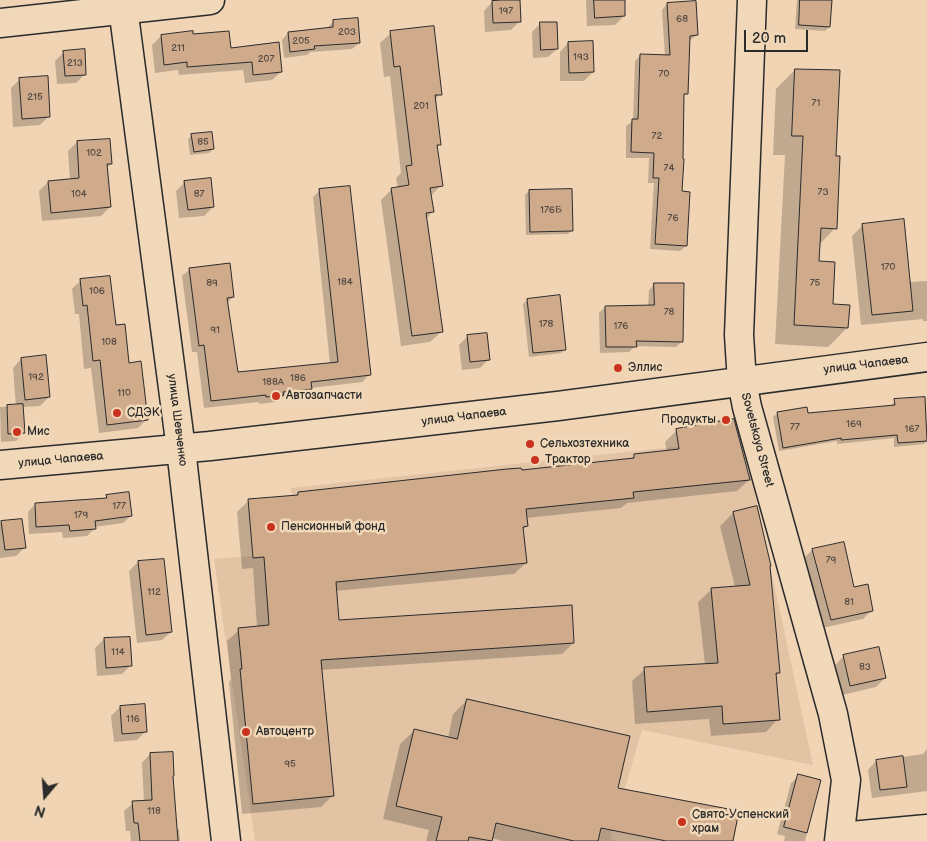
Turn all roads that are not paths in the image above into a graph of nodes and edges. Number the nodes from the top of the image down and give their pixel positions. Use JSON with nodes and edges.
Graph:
{"nodes":[{"id":1,"x":210,"y":0,"type":"edge"},
{"id":2,"x":752,"y":0,"type":"edge"},
{"id":3,"x":122,"y":5,"type":"edge"},
{"id":4,"x":0,"y":23,"type":"edge"},
{"id":5,"x":927,"y":357,"type":"edge"},
{"id":6,"x":742,"y":382,"type":"junction"},
{"id":7,"x":181,"y":449,"type":"junction"},
{"id":8,"x":0,"y":465,"type":"edge"},
{"id":9,"x":927,"y":829,"type":"edge"},
{"id":10,"x":839,"y":839,"type":"edge"},
{"id":11,"x":226,"y":841,"type":"edge"}],
"edges":[{"from":1,"to":3,"type":"main road"},
{"from":2,"to":6,"type":"main road","name":"Sovetskaya Street"},
{"from":3,"to":4,"type":"main road"},
{"from":3,"to":7,"type":"main road","name":"улица Шевченко"},
{"from":5,"to":6,"type":"main road","name":"улица Чапаева"},
{"from":6,"to":7,"type":"main road","name":"улица Чапаева"},
{"from":6,"to":10,"type":"main road","name":"Sovetskaya Street"},
{"from":7,"to":8,"type":"main road","name":"улица Чапаева"},
{"from":7,"to":11,"type":"main road","name":"улица Шевченко"},
{"from":9,"to":10,"type":"main road"}]}
